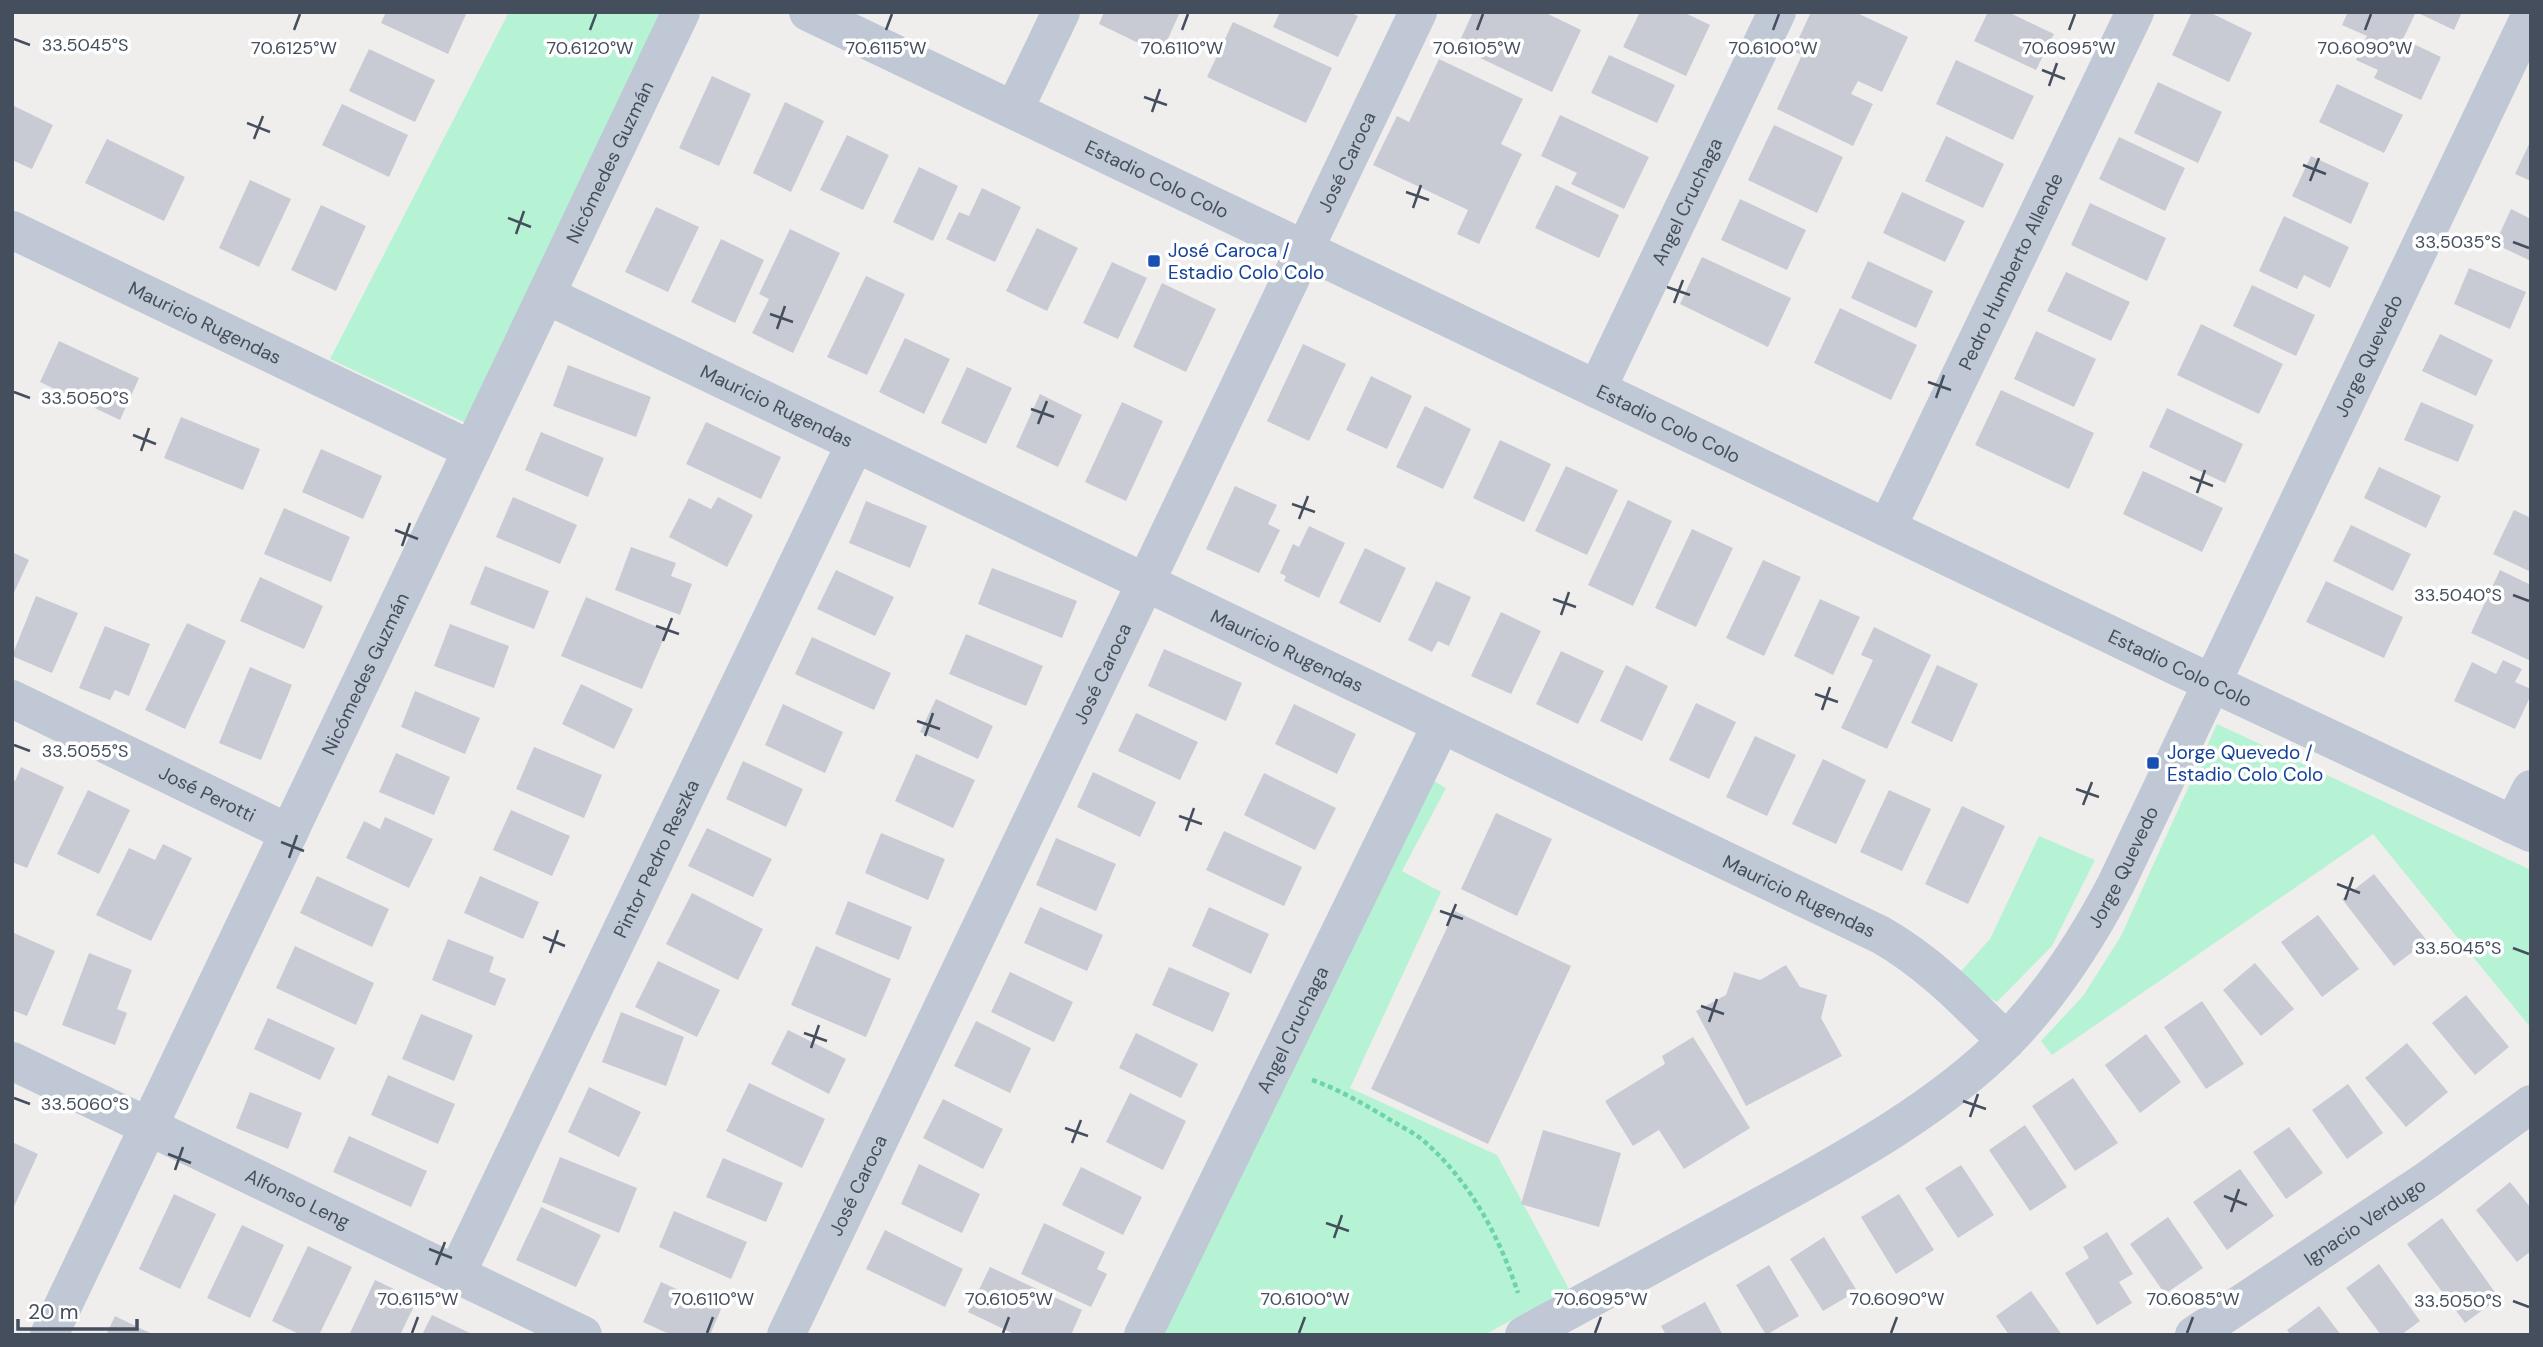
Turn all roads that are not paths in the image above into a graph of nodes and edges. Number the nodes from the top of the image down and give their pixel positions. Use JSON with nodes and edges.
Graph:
{"nodes":[{"id":1,"x":681,"y":12,"type":"edge"},
{"id":2,"x":808,"y":12,"type":"edge"},
{"id":3,"x":1061,"y":12,"type":"edge"},
{"id":4,"x":1418,"y":12,"type":"edge"},
{"id":5,"x":1777,"y":12,"type":"edge"},
{"id":6,"x":2135,"y":12,"type":"edge"},
{"id":7,"x":2531,"y":14,"type":"edge"},
{"id":8,"x":1014,"y":110,"type":"junction"},
{"id":9,"x":12,"y":230,"type":"edge"},
{"id":10,"x":1304,"y":250,"type":"junction"},
{"id":11,"x":546,"y":295,"type":"junction"},
{"id":12,"x":1597,"y":389,"type":"junction"},
{"id":13,"x":855,"y":444,"type":"junction"},
{"id":14,"x":472,"y":450,"type":"junction"},
{"id":15,"x":1887,"y":528,"type":"junction"},
{"id":16,"x":1144,"y":583,"type":"junction"},
{"id":17,"x":2211,"y":683,"type":"junction"},
{"id":18,"x":12,"y":699,"type":"edge"},
{"id":19,"x":1441,"y":725,"type":"junction"},
{"id":20,"x":2531,"y":789,"type":"edge"},
{"id":21,"x":2522,"y":829,"type":"edge"},
{"id":22,"x":289,"y":833,"type":"junction"},
{"id":23,"x":2006,"y":1041,"type":"junction"},
{"id":24,"x":12,"y":1061,"type":"edge"},
{"id":25,"x":2531,"y":1104,"type":"edge"},
{"id":26,"x":149,"y":1127,"type":"junction"},
{"id":27,"x":456,"y":1275,"type":"junction"},
{"id":28,"x":49,"y":1335,"type":"edge"},
{"id":29,"x":583,"y":1335,"type":"edge"},
{"id":30,"x":786,"y":1335,"type":"edge"},
{"id":31,"x":1143,"y":1335,"type":"edge"},
{"id":32,"x":1524,"y":1335,"type":"edge"},
{"id":33,"x":2194,"y":1335,"type":"edge"}],
"edges":[{"from":1,"to":11,"type":"street","name":"Nicómedes Guzmán"},
{"from":2,"to":8,"type":"street","name":"Estadio Colo Colo"},
{"from":3,"to":8,"type":"street"},
{"from":4,"to":10,"type":"street","name":"José Caroca"},
{"from":5,"to":12,"type":"street","name":"Angel Cruchaga"},
{"from":6,"to":15,"type":"street","name":"Pedro Humberto Allende"},
{"from":7,"to":17,"type":"street","name":"Jorge Quevedo"},
{"from":8,"to":10,"type":"street","name":"Estadio Colo Colo"},
{"from":9,"to":14,"type":"street","name":"Mauricio Rugendas"},
{"from":10,"to":12,"type":"street","name":"Estadio Colo Colo"},
{"from":10,"to":16,"type":"street","name":"José Caroca"},
{"from":11,"to":13,"type":"street","name":"Mauricio Rugendas"},
{"from":11,"to":14,"type":"street","name":"Nicómedes Guzmán"},
{"from":12,"to":15,"type":"street","name":"Estadio Colo Colo"},
{"from":13,"to":16,"type":"street","name":"Mauricio Rugendas"},
{"from":13,"to":27,"type":"street","name":"Pintor Pedro Reszka"},
{"from":14,"to":22,"type":"street","name":"Nicómedes Guzmán"},
{"from":15,"to":17,"type":"street","name":"Estadio Colo Colo"},
{"from":16,"to":19,"type":"street","name":"Mauricio Rugendas"},
{"from":16,"to":30,"type":"street","name":"José Caroca"},
{"from":17,"to":21,"type":"street","name":"Estadio Colo Colo"},
{"from":17,"to":23,"type":"street","name":"Jorge Quevedo"},
{"from":18,"to":22,"type":"street","name":"José Perotti"},
{"from":19,"to":23,"type":"street","name":"Mauricio Rugendas"},
{"from":19,"to":31,"type":"street","name":"Angel Cruchaga"},
{"from":20,"to":21,"type":"street"},
{"from":22,"to":26,"type":"street","name":"Nicómedes Guzmán"},
{"from":23,"to":32,"type":"street","name":"Jorge Quevedo"},
{"from":24,"to":26,"type":"street","name":"Alfonso Leng"},
{"from":25,"to":33,"type":"street","name":"Ignacio Verdugo"},
{"from":26,"to":27,"type":"street","name":"Alfonso Leng"},
{"from":26,"to":28,"type":"street","name":"Nicómedes Guzmán"},
{"from":27,"to":29,"type":"street","name":"Alfonso Leng"}]}
